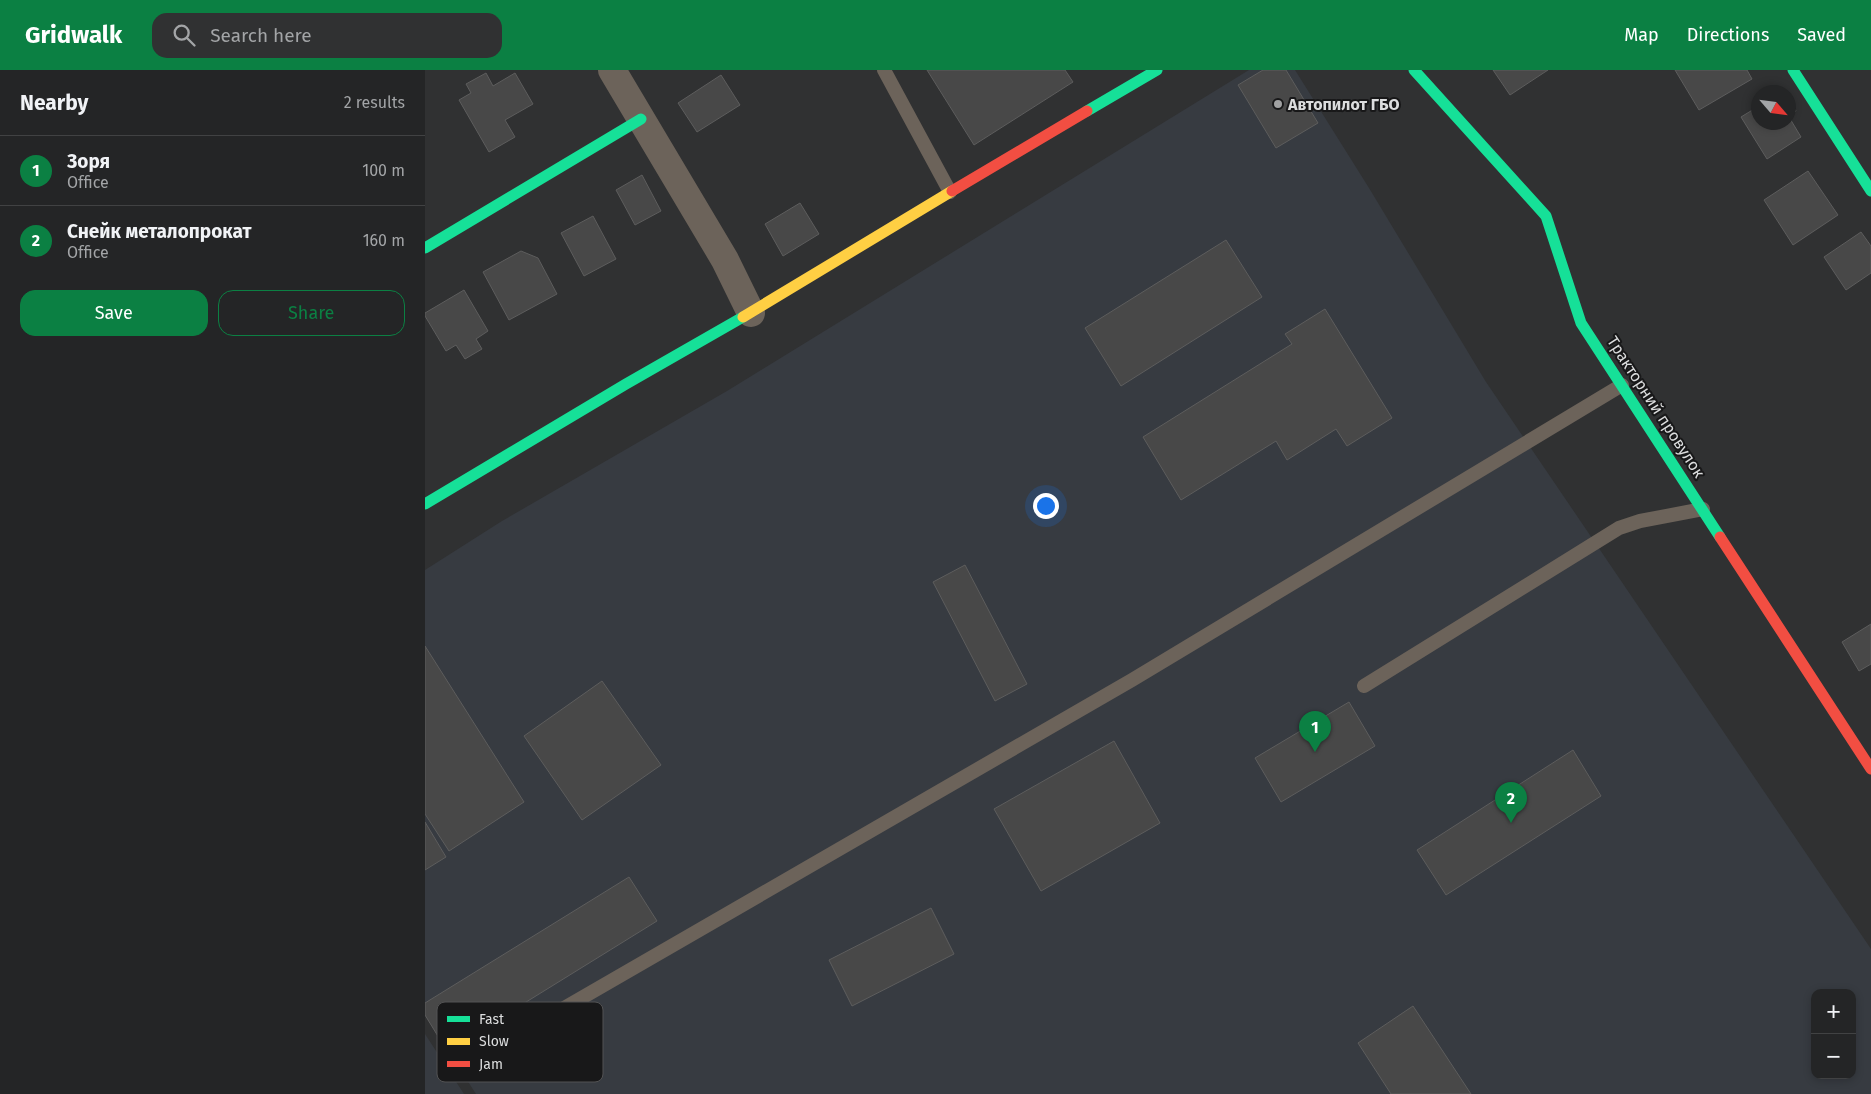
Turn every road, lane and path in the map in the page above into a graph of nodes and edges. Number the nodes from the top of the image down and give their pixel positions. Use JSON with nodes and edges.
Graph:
{"nodes":[{"id":1,"x":612,"y":70,"type":"edge"},
{"id":2,"x":884,"y":70,"type":"edge"},
{"id":3,"x":1157,"y":70,"type":"edge"},
{"id":4,"x":1414,"y":70,"type":"edge"},
{"id":5,"x":1793,"y":70,"type":"edge"},
{"id":6,"x":641,"y":119,"type":"junction"},
{"id":7,"x":1871,"y":190,"type":"edge"},
{"id":8,"x":950,"y":192,"type":"junction"},
{"id":9,"x":425,"y":248,"type":"edge"},
{"id":10,"x":751,"y":313,"type":"junction"},
{"id":11,"x":1622,"y":385,"type":"junction"},
{"id":12,"x":425,"y":504,"type":"edge"},
{"id":13,"x":1703,"y":510,"type":"junction"},
{"id":14,"x":1363,"y":686,"type":"dead end"},
{"id":15,"x":1871,"y":769,"type":"edge"},
{"id":16,"x":575,"y":1002,"type":"edge"}],
"edges":[{"from":1,"to":6,"type":"street"},
{"from":2,"to":8,"type":"lane"},
{"from":3,"to":8,"type":"street"},
{"from":4,"to":11,"type":"street","name":"Тракторний провулок"},
{"from":5,"to":7,"type":"street"},
{"from":6,"to":9,"type":"street"},
{"from":6,"to":10,"type":"street"},
{"from":8,"to":10,"type":"street"},
{"from":10,"to":12,"type":"street"},
{"from":11,"to":13,"type":"street","name":"Тракторний провулок"},
{"from":11,"to":16,"type":"lane"},
{"from":13,"to":14,"type":"lane"},
{"from":13,"to":15,"type":"street","name":"Тракторний провулок"}]}
